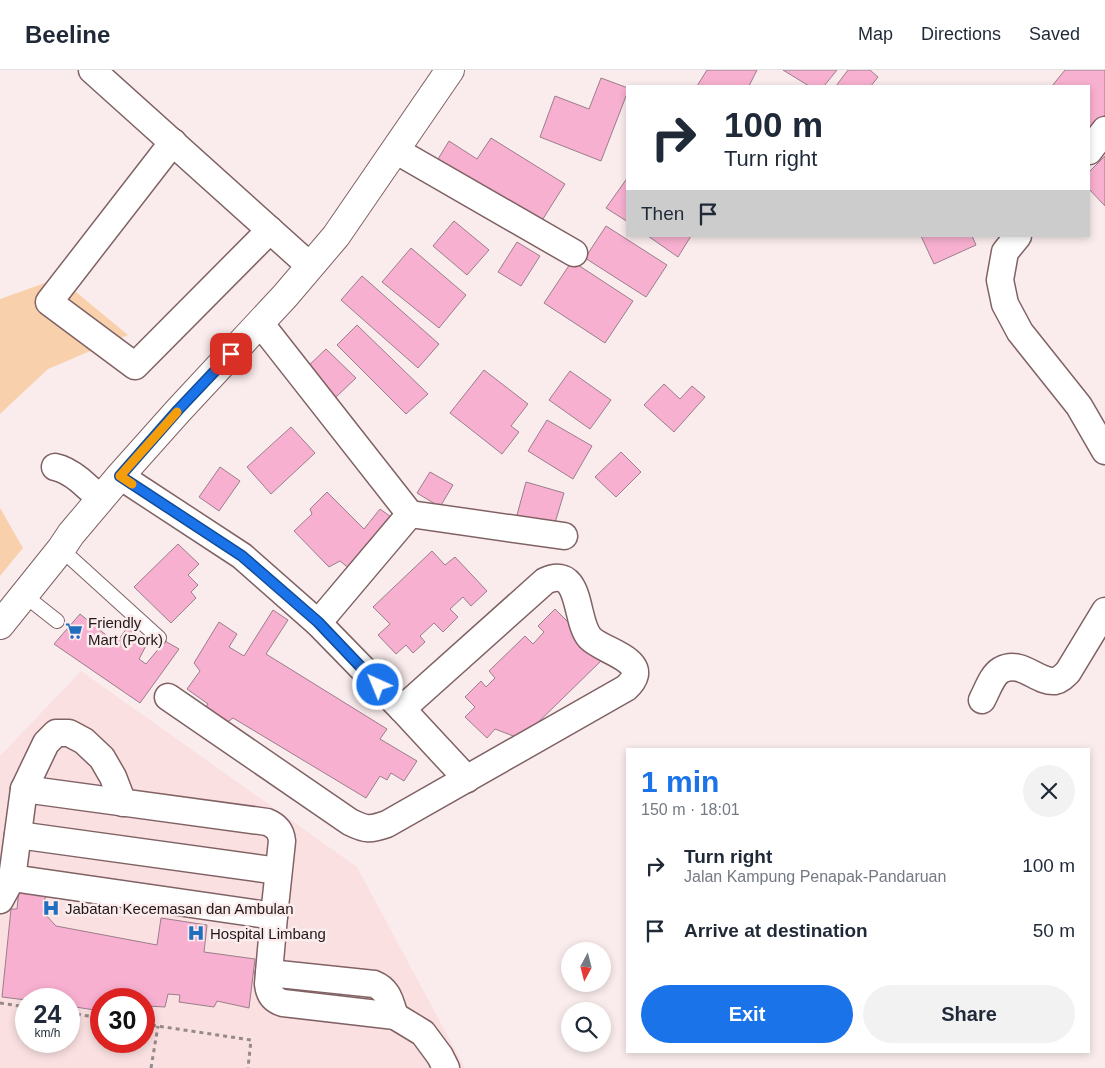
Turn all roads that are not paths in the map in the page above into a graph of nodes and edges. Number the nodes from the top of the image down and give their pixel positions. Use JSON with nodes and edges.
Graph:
{"nodes":[{"id":1,"x":92,"y":70,"type":"edge"},
{"id":2,"x":450,"y":70,"type":"edge"},
{"id":3,"x":1105,"y":130,"type":"edge"},
{"id":4,"x":173,"y":142,"type":"junction"},
{"id":5,"x":395,"y":150,"type":"junction"},
{"id":6,"x":1090,"y":150,"type":"edge"},
{"id":7,"x":270,"y":230,"type":"junction"},
{"id":8,"x":1017,"y":237,"type":"edge"},
{"id":9,"x":574,"y":253,"type":"dead end"},
{"id":10,"x":310,"y":266,"type":"junction"},
{"id":11,"x":260,"y":323,"type":"junction"},
{"id":12,"x":1105,"y":451,"type":"edge"},
{"id":13,"x":55,"y":467,"type":"dead end"},
{"id":14,"x":120,"y":476,"type":"junction"},
{"id":15,"x":100,"y":500,"type":"junction"},
{"id":16,"x":410,"y":514,"type":"junction"},
{"id":17,"x":564,"y":536,"type":"dead end"},
{"id":18,"x":61,"y":549,"type":"junction"},
{"id":19,"x":24,"y":595,"type":"junction"},
{"id":20,"x":1105,"y":611,"type":"edge"},
{"id":21,"x":57,"y":621,"type":"dead end"},
{"id":22,"x":318,"y":622,"type":"junction"},
{"id":23,"x":0,"y":625,"type":"edge"},
{"id":24,"x":159,"y":638,"type":"dead end"},
{"id":25,"x":168,"y":697,"type":"dead end"},
{"id":26,"x":982,"y":700,"type":"dead end"},
{"id":27,"x":402,"y":710,"type":"junction"},
{"id":28,"x":467,"y":779,"type":"junction"},
{"id":29,"x":24,"y":788,"type":"junction"},
{"id":30,"x":123,"y":803,"type":"junction"},
{"id":31,"x":0,"y":816,"type":"edge"},
{"id":32,"x":18,"y":835,"type":"junction"},
{"id":33,"x":278,"y":871,"type":"junction"},
{"id":34,"x":4,"y":881,"type":"edge"},
{"id":35,"x":274,"y":916,"type":"junction"},
{"id":36,"x":446,"y":1068,"type":"edge"}],
"edges":[{"from":1,"to":4,"type":"street"},
{"from":2,"to":5,"type":"highway"},
{"from":3,"to":6,"type":"street"},
{"from":4,"to":7,"type":"street"},
{"from":4,"to":7,"type":"street"},
{"from":5,"to":9,"type":"street"},
{"from":5,"to":10,"type":"highway"},
{"from":7,"to":10,"type":"street"},
{"from":8,"to":12,"type":"street"},
{"from":10,"to":11,"type":"highway"},
{"from":11,"to":14,"type":"highway"},
{"from":11,"to":16,"type":"street"},
{"from":13,"to":15,"type":"street"},
{"from":14,"to":15,"type":"highway"},
{"from":14,"to":22,"type":"street"},
{"from":15,"to":18,"type":"highway"},
{"from":16,"to":17,"type":"street"},
{"from":16,"to":22,"type":"street"},
{"from":18,"to":19,"type":"highway"},
{"from":18,"to":24,"type":"lane"},
{"from":19,"to":21,"type":"lane"},
{"from":19,"to":23,"type":"highway"},
{"from":20,"to":26,"type":"street"},
{"from":22,"to":27,"type":"street"},
{"from":25,"to":28,"type":"street"},
{"from":27,"to":28,"type":"street"},
{"from":27,"to":28,"type":"street"},
{"from":29,"to":30,"type":"street"},
{"from":29,"to":30,"type":"street"},
{"from":29,"to":32,"type":"street"},
{"from":30,"to":33,"type":"street"},
{"from":31,"to":32,"type":"street"},
{"from":32,"to":33,"type":"street"},
{"from":32,"to":34,"type":"street"},
{"from":33,"to":35,"type":"street"},
{"from":34,"to":35,"type":"street"},
{"from":35,"to":36,"type":"street"}]}
